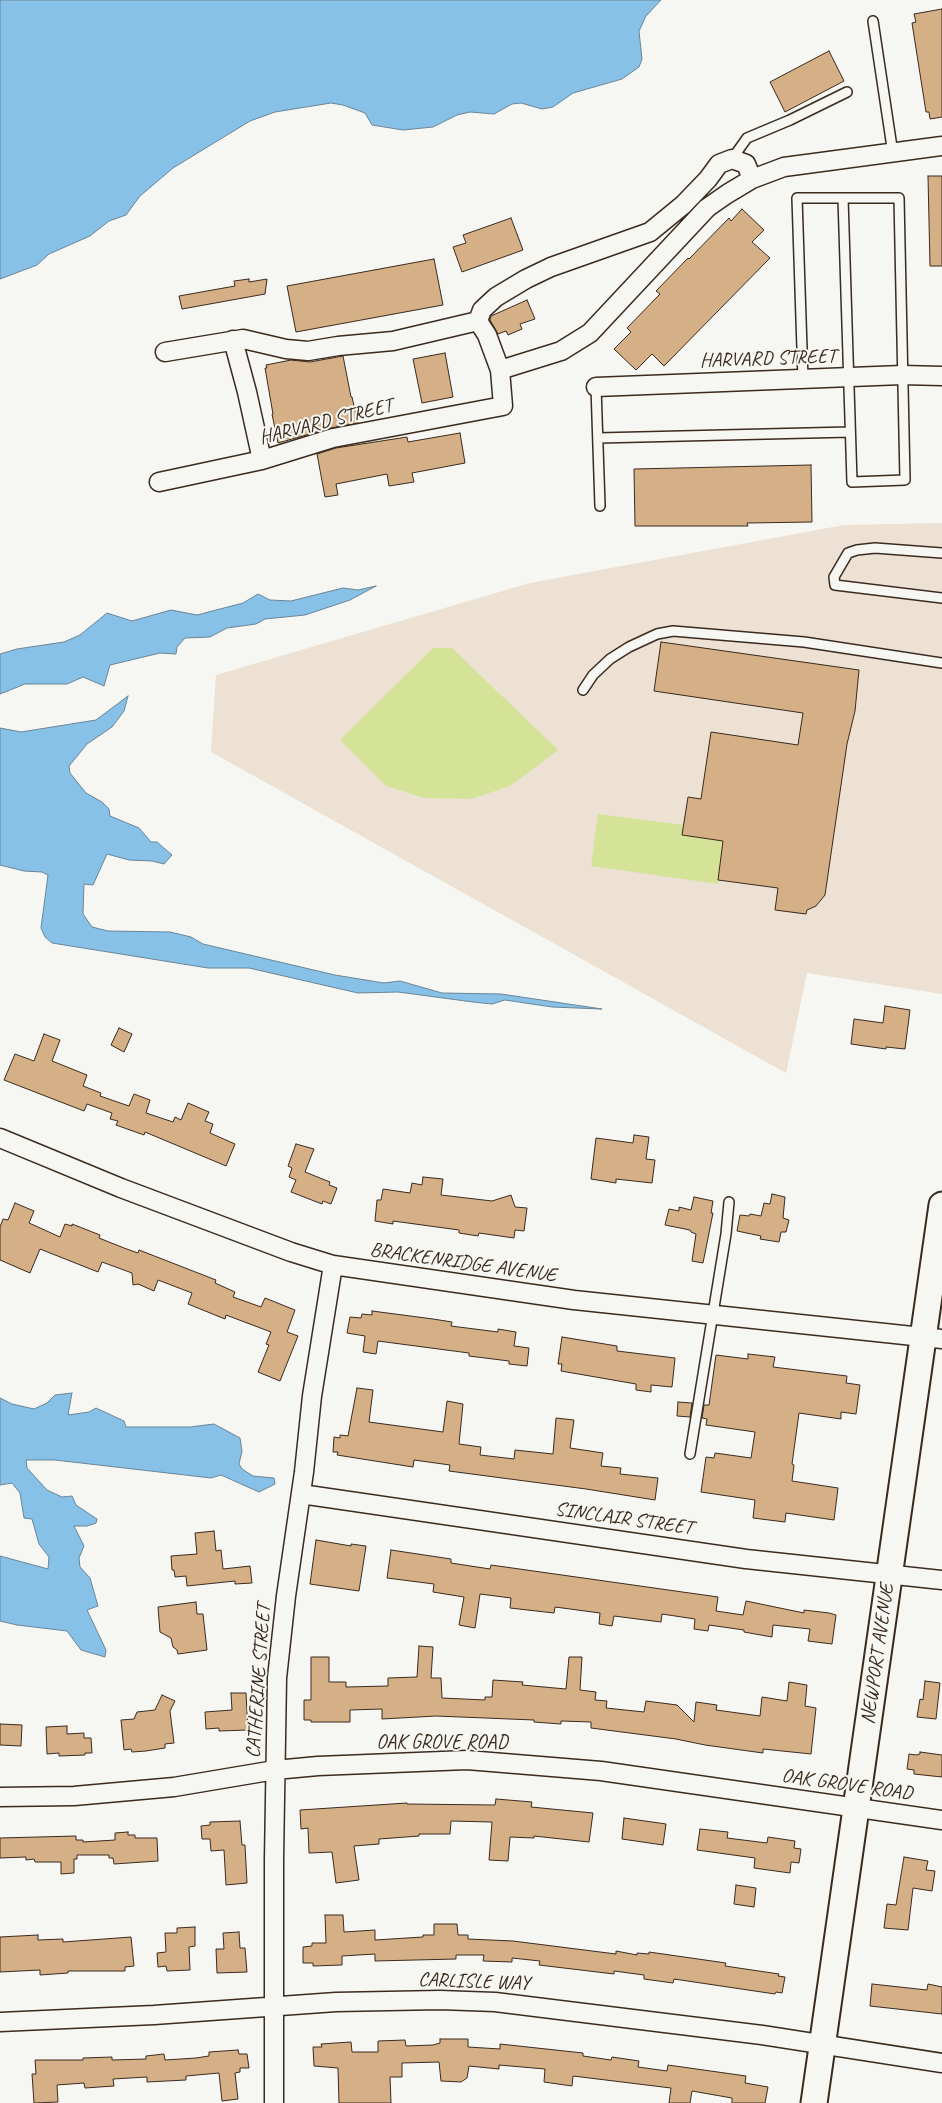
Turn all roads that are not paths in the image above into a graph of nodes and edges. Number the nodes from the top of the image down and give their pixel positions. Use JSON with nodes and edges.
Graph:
{"nodes":[{"id":1,"x":873,"y":21,"type":"dead end"},
{"id":2,"x":847,"y":92,"type":"dead end"},
{"id":3,"x":942,"y":146,"type":"edge"},
{"id":4,"x":893,"y":154,"type":"junction"},
{"id":5,"x":732,"y":159,"type":"junction"},
{"id":6,"x":752,"y":179,"type":"junction"},
{"id":7,"x":843,"y":198,"type":"junction"},
{"id":8,"x":478,"y":321,"type":"junction"},
{"id":9,"x":234,"y":340,"type":"junction"},
{"id":10,"x":165,"y":352,"type":"dead end"},
{"id":11,"x":500,"y":370,"type":"junction"},
{"id":12,"x":902,"y":376,"type":"junction"},
{"id":13,"x":942,"y":376,"type":"edge"},
{"id":14,"x":849,"y":377,"type":"junction"},
{"id":15,"x":803,"y":379,"type":"junction"},
{"id":16,"x":596,"y":387,"type":"joint"},
{"id":17,"x":850,"y":432,"type":"junction"},
{"id":18,"x":598,"y":438,"type":"junction"},
{"id":19,"x":262,"y":460,"type":"junction"},
{"id":20,"x":159,"y":482,"type":"dead end"},
{"id":21,"x":600,"y":506,"type":"dead end"},
{"id":22,"x":942,"y":552,"type":"edge"},
{"id":23,"x":942,"y":598,"type":"edge"},
{"id":24,"x":942,"y":663,"type":"edge"},
{"id":25,"x":583,"y":690,"type":"dead end"},
{"id":26,"x":0,"y":1138,"type":"edge"},
{"id":27,"x":729,"y":1202,"type":"dead end"},
{"id":28,"x":942,"y":1205,"type":"edge"},
{"id":29,"x":333,"y":1265,"type":"junction"},
{"id":30,"x":712,"y":1316,"type":"junction"},
{"id":31,"x":932,"y":1338,"type":"edge"},
{"id":32,"x":690,"y":1454,"type":"dead end"},
{"id":33,"x":301,"y":1494,"type":"junction"},
{"id":34,"x":889,"y":1573,"type":"junction"},
{"id":35,"x":942,"y":1580,"type":"edge"},
{"id":36,"x":275,"y":1770,"type":"junction"},
{"id":37,"x":0,"y":1797,"type":"edge"},
{"id":38,"x":856,"y":1808,"type":"junction"},
{"id":39,"x":942,"y":1820,"type":"edge"},
{"id":40,"x":274,"y":2006,"type":"junction"},
{"id":41,"x":0,"y":2022,"type":"edge"},
{"id":42,"x":823,"y":2044,"type":"junction"},
{"id":43,"x":942,"y":2063,"type":"edge"},
{"id":44,"x":274,"y":2103,"type":"edge"},
{"id":45,"x":814,"y":2103,"type":"edge"}],
"edges":[{"from":1,"to":4,"type":"lane"},
{"from":2,"to":5,"type":"lane"},
{"from":3,"to":4,"type":"street"},
{"from":4,"to":6,"type":"street"},
{"from":5,"to":6,"type":"street"},
{"from":5,"to":8,"type":"street"},
{"from":6,"to":11,"type":"street"},
{"from":7,"to":12,"type":"lane"},
{"from":7,"to":14,"type":"lane"},
{"from":7,"to":15,"type":"lane"},
{"from":8,"to":9,"type":"street"},
{"from":8,"to":11,"type":"street"},
{"from":9,"to":10,"type":"street"},
{"from":9,"to":19,"type":"street"},
{"from":11,"to":19,"type":"street","name":"HARVARD STREET"},
{"from":12,"to":13,"type":"street","name":"HARVARD STREET"},
{"from":12,"to":14,"type":"street","name":"HARVARD STREET"},
{"from":12,"to":17,"type":"lane"},
{"from":14,"to":15,"type":"street","name":"HARVARD STREET"},
{"from":14,"to":17,"type":"lane"},
{"from":15,"to":16,"type":"street","name":"HARVARD STREET"},
{"from":16,"to":18,"type":"lane"},
{"from":17,"to":18,"type":"lane"},
{"from":18,"to":21,"type":"lane"},
{"from":19,"to":20,"type":"street","name":"HARVARD STREET"},
{"from":22,"to":23,"type":"lane"},
{"from":24,"to":25,"type":"lane"},
{"from":26,"to":29,"type":"street","name":"BRACKENRIDGE AVENUE"},
{"from":27,"to":30,"type":"lane"},
{"from":28,"to":31,"type":"street","name":"NEWPORT AVENUE"},
{"from":29,"to":30,"type":"street","name":"BRACKENRIDGE AVENUE"},
{"from":29,"to":33,"type":"street","name":"CATHERINE STREET"},
{"from":30,"to":31,"type":"street","name":"BRACKENRIDGE AVENUE"},
{"from":30,"to":32,"type":"lane"},
{"from":31,"to":34,"type":"street","name":"NEWPORT AVENUE"},
{"from":33,"to":34,"type":"street","name":"SINCLAIR STREET"},
{"from":33,"to":36,"type":"street","name":"CATHERINE STREET"},
{"from":34,"to":35,"type":"street","name":"SINCLAIR STREET"},
{"from":34,"to":38,"type":"street","name":"NEWPORT AVENUE"},
{"from":36,"to":37,"type":"street","name":"OAK GROVE ROAD"},
{"from":36,"to":38,"type":"street","name":"OAK GROVE ROAD"},
{"from":36,"to":40,"type":"street","name":"CATHERINE STREET"},
{"from":38,"to":39,"type":"street","name":"OAK GROVE ROAD"},
{"from":38,"to":42,"type":"street","name":"NEWPORT AVENUE"},
{"from":40,"to":41,"type":"street","name":"CARLISLE WAY"},
{"from":40,"to":42,"type":"street","name":"CARLISLE WAY"},
{"from":40,"to":44,"type":"street","name":"CATHERINE STREET"},
{"from":42,"to":43,"type":"street","name":"CARLISLE WAY"},
{"from":42,"to":45,"type":"street","name":"NEWPORT AVENUE"}]}
